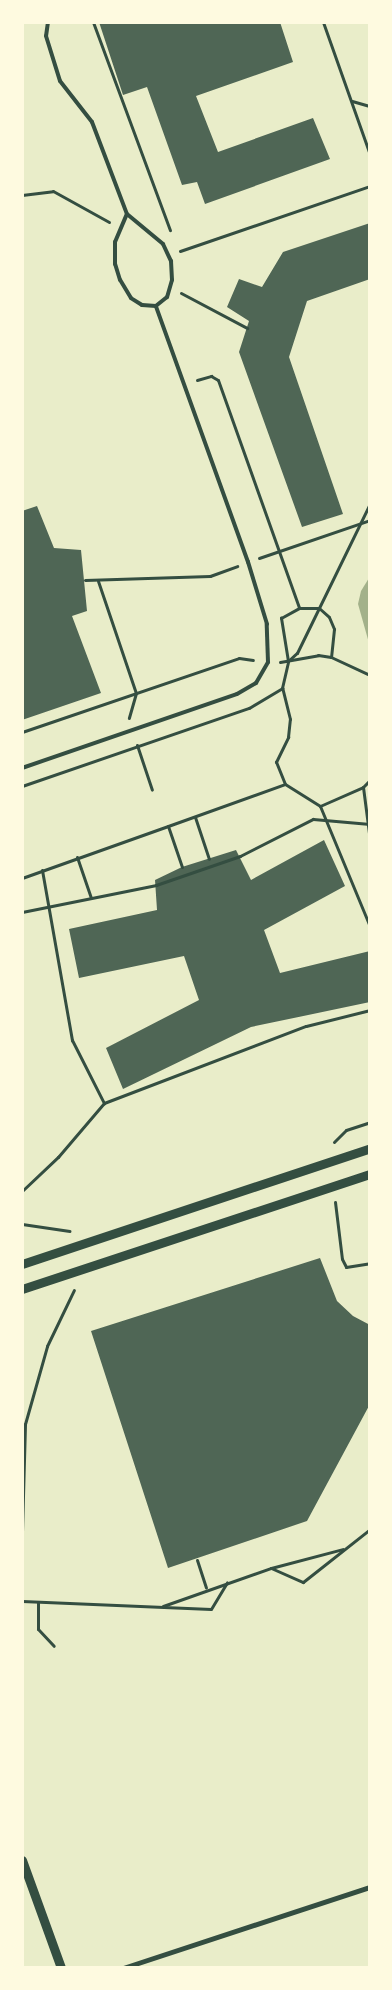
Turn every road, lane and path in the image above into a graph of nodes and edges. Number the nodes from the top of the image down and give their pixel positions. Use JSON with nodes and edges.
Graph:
{"nodes":[{"id":1,"x":48,"y":22,"type":"edge"},
{"id":2,"x":93,"y":22,"type":"edge"},
{"id":3,"x":323,"y":22,"type":"edge"},
{"id":4,"x":352,"y":101,"type":"junction"},
{"id":5,"x":370,"y":106,"type":"edge"},
{"id":6,"x":370,"y":155,"type":"edge"},
{"id":7,"x":370,"y":186,"type":"edge"},
{"id":8,"x":22,"y":195,"type":"edge"},
{"id":9,"x":127,"y":214,"type":"junction"},
{"id":10,"x":109,"y":222,"type":"dead end"},
{"id":11,"x":173,"y":239,"type":"dead end"},
{"id":12,"x":176,"y":245,"type":"dead end"},
{"id":13,"x":180,"y":251,"type":"junction"},
{"id":14,"x":181,"y":259,"type":"dead end"},
{"id":15,"x":182,"y":284,"type":"dead end"},
{"id":16,"x":180,"y":292,"type":"junction"},
{"id":17,"x":178,"y":299,"type":"dead end"},
{"id":18,"x":156,"y":306,"type":"junction"},
{"id":19,"x":247,"y":328,"type":"dead end"},
{"id":20,"x":192,"y":372,"type":"dead end"},
{"id":21,"x":370,"y":503,"type":"edge"},
{"id":22,"x":370,"y":520,"type":"edge"},
{"id":23,"x":360,"y":523,"type":"junction"},
{"id":24,"x":279,"y":551,"type":"junction"},
{"id":25,"x":248,"y":562,"type":"junction"},
{"id":26,"x":84,"y":580,"type":"dead end"},
{"id":27,"x":98,"y":581,"type":"junction"},
{"id":28,"x":298,"y":608,"type":"junction"},
{"id":29,"x":319,"y":608,"type":"junction"},
{"id":30,"x":331,"y":657,"type":"junction"},
{"id":31,"x":252,"y":660,"type":"dead end"},
{"id":32,"x":288,"y":661,"type":"junction"},
{"id":33,"x":280,"y":662,"type":"dead end"},
{"id":34,"x":370,"y":675,"type":"edge"},
{"id":35,"x":282,"y":688,"type":"junction"},
{"id":36,"x":136,"y":693,"type":"junction"},
{"id":37,"x":22,"y":732,"type":"edge"},
{"id":38,"x":133,"y":732,"type":"junction"},
{"id":39,"x":138,"y":747,"type":"junction"},
{"id":40,"x":22,"y":768,"type":"edge"},
{"id":41,"x":370,"y":780,"type":"edge"},
{"id":42,"x":284,"y":784,"type":"junction"},
{"id":43,"x":22,"y":786,"type":"edge"},
{"id":44,"x":363,"y":786,"type":"junction"},
{"id":45,"x":152,"y":790,"type":"dead end"},
{"id":46,"x":320,"y":806,"type":"junction"},
{"id":47,"x":195,"y":817,"type":"junction"},
{"id":48,"x":324,"y":818,"type":"junction"},
{"id":49,"x":368,"y":824,"type":"edge"},
{"id":50,"x":168,"y":826,"type":"junction"},
{"id":51,"x":370,"y":841,"type":"edge"},
{"id":52,"x":77,"y":858,"type":"junction"},
{"id":53,"x":209,"y":859,"type":"dead end"},
{"id":54,"x":182,"y":867,"type":"dead end"},
{"id":55,"x":42,"y":870,"type":"junction"},
{"id":56,"x":22,"y":878,"type":"edge"},
{"id":57,"x":91,"y":898,"type":"junction"},
{"id":58,"x":50,"y":906,"type":"junction"},
{"id":59,"x":22,"y":912,"type":"edge"},
{"id":60,"x":370,"y":927,"type":"edge"},
{"id":61,"x":370,"y":1010,"type":"edge"},
{"id":62,"x":104,"y":1103,"type":"junction"},
{"id":63,"x":370,"y":1148,"type":"edge"},
{"id":64,"x":370,"y":1174,"type":"edge"},
{"id":65,"x":22,"y":1191,"type":"edge"},
{"id":66,"x":334,"y":1200,"type":"dead end"},
{"id":67,"x":22,"y":1224,"type":"edge"},
{"id":68,"x":69,"y":1231,"type":"dead end"},
{"id":69,"x":370,"y":1263,"type":"edge"},
{"id":70,"x":22,"y":1264,"type":"edge"},
{"id":71,"x":22,"y":1289,"type":"edge"},
{"id":72,"x":74,"y":1290,"type":"dead end"},
{"id":73,"x":370,"y":1529,"type":"edge"},
{"id":74,"x":22,"y":1532,"type":"edge"},
{"id":75,"x":343,"y":1549,"type":"junction"},
{"id":76,"x":197,"y":1560,"type":"dead end"},
{"id":77,"x":271,"y":1568,"type":"junction"},
{"id":78,"x":227,"y":1582,"type":"junction"},
{"id":79,"x":206,"y":1588,"type":"junction"},
{"id":80,"x":22,"y":1601,"type":"edge"},
{"id":81,"x":38,"y":1602,"type":"junction"},
{"id":82,"x":159,"y":1607,"type":"junction"},
{"id":83,"x":54,"y":1646,"type":"dead end"},
{"id":84,"x":22,"y":1860,"type":"edge"},
{"id":85,"x":370,"y":1887,"type":"edge"},
{"id":86,"x":61,"y":1968,"type":"edge"},
{"id":87,"x":123,"y":1968,"type":"edge"}],
"edges":[{"from":1,"to":9,"type":"lane"},
{"from":2,"to":11,"type":"path"},
{"from":3,"to":4,"type":"path"},
{"from":4,"to":5,"type":"path"},
{"from":4,"to":6,"type":"path"},
{"from":7,"to":13,"type":"path"},
{"from":8,"to":10,"type":"path"},
{"from":9,"to":18,"type":"lane"},
{"from":9,"to":18,"type":"lane"},
{"from":12,"to":13,"type":"path"},
{"from":13,"to":14,"type":"path"},
{"from":15,"to":16,"type":"path"},
{"from":16,"to":17,"type":"path"},
{"from":16,"to":19,"type":"path"},
{"from":18,"to":25,"type":"lane"},
{"from":20,"to":24,"type":"path"},
{"from":21,"to":23,"type":"path"},
{"from":22,"to":23,"type":"path"},
{"from":23,"to":24,"type":"path"},
{"from":23,"to":29,"type":"path"},
{"from":24,"to":25,"type":"path"},
{"from":24,"to":28,"type":"path"},
{"from":25,"to":27,"type":"path"},
{"from":25,"to":38,"type":"lane"},
{"from":26,"to":27,"type":"path"},
{"from":27,"to":36,"type":"path"},
{"from":28,"to":29,"type":"path"},
{"from":28,"to":32,"type":"path"},
{"from":29,"to":30,"type":"path"},
{"from":29,"to":32,"type":"path"},
{"from":30,"to":32,"type":"path"},
{"from":30,"to":34,"type":"path"},
{"from":31,"to":36,"type":"path"},
{"from":32,"to":33,"type":"path"},
{"from":32,"to":35,"type":"path"},
{"from":35,"to":39,"type":"path"},
{"from":35,"to":42,"type":"path"},
{"from":36,"to":37,"type":"path"},
{"from":36,"to":38,"type":"path"},
{"from":38,"to":39,"type":"path"},
{"from":38,"to":40,"type":"lane"},
{"from":39,"to":43,"type":"path"},
{"from":39,"to":45,"type":"path"},
{"from":41,"to":44,"type":"path"},
{"from":42,"to":46,"type":"path"},
{"from":42,"to":47,"type":"path"},
{"from":44,"to":46,"type":"path"},
{"from":44,"to":49,"type":"path"},
{"from":46,"to":48,"type":"path"},
{"from":47,"to":50,"type":"path"},
{"from":47,"to":53,"type":"path"},
{"from":48,"to":49,"type":"path"},
{"from":48,"to":57,"type":"path"},
{"from":48,"to":60,"type":"path"},
{"from":49,"to":51,"type":"path"},
{"from":50,"to":52,"type":"path"},
{"from":50,"to":54,"type":"path"},
{"from":52,"to":55,"type":"path"},
{"from":52,"to":57,"type":"path"},
{"from":55,"to":56,"type":"path"},
{"from":55,"to":58,"type":"path"},
{"from":57,"to":58,"type":"path"},
{"from":58,"to":59,"type":"path"},
{"from":58,"to":62,"type":"path"},
{"from":61,"to":62,"type":"path"},
{"from":62,"to":65,"type":"path"},
{"from":63,"to":70,"type":"street"},
{"from":64,"to":71,"type":"street"},
{"from":66,"to":69,"type":"path"},
{"from":67,"to":68,"type":"path"},
{"from":72,"to":74,"type":"path"},
{"from":73,"to":75,"type":"path"},
{"from":75,"to":77,"type":"path"},
{"from":75,"to":77,"type":"path"},
{"from":76,"to":79,"type":"path"},
{"from":77,"to":78,"type":"path"},
{"from":78,"to":79,"type":"path"},
{"from":78,"to":82,"type":"path"},
{"from":79,"to":82,"type":"path"},
{"from":80,"to":81,"type":"path"},
{"from":81,"to":82,"type":"path"},
{"from":81,"to":83,"type":"path"},
{"from":84,"to":86,"type":"street"},
{"from":85,"to":87,"type":"street"}]}
